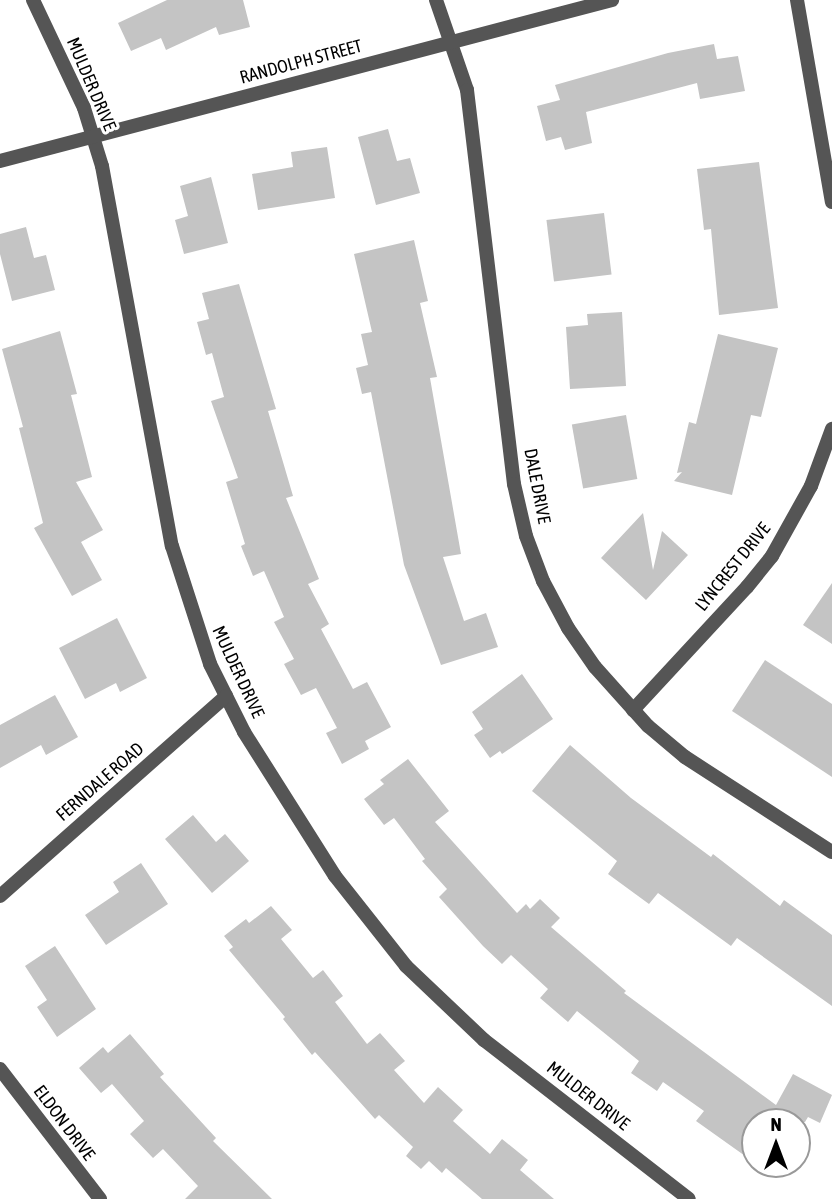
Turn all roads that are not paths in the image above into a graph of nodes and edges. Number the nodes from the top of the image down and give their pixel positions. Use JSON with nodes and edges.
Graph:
{"nodes":[{"id":1,"x":33,"y":0,"type":"edge"},
{"id":2,"x":436,"y":0,"type":"edge"},
{"id":3,"x":612,"y":0,"type":"edge"},
{"id":4,"x":797,"y":0,"type":"edge"},
{"id":5,"x":452,"y":43,"type":"junction"},
{"id":6,"x":93,"y":137,"type":"junction"},
{"id":7,"x":0,"y":161,"type":"edge"},
{"id":8,"x":832,"y":202,"type":"edge"},
{"id":9,"x":832,"y":429,"type":"edge"},
{"id":10,"x":226,"y":696,"type":"junction"},
{"id":11,"x":633,"y":710,"type":"junction"},
{"id":12,"x":832,"y":852,"type":"edge"},
{"id":13,"x":0,"y":896,"type":"edge"},
{"id":14,"x":0,"y":1069,"type":"edge"},
{"id":15,"x":100,"y":1199,"type":"edge"},
{"id":16,"x":689,"y":1199,"type":"edge"}],
"edges":[{"from":1,"to":6,"type":"street","name":"MULDER DRIVE"},
{"from":2,"to":5,"type":"street","name":"DALE DRIVE"},
{"from":3,"to":5,"type":"street","name":"RANDOLPH STREET"},
{"from":4,"to":8,"type":"street"},
{"from":5,"to":6,"type":"street","name":"RANDOLPH STREET"},
{"from":5,"to":11,"type":"street","name":"DALE DRIVE"},
{"from":6,"to":7,"type":"street","name":"RANDOLPH STREET"},
{"from":6,"to":10,"type":"street","name":"MULDER DRIVE"},
{"from":9,"to":11,"type":"street","name":"LYNCREST DRIVE"},
{"from":10,"to":13,"type":"street","name":"FERNDALE ROAD"},
{"from":10,"to":16,"type":"street","name":"MULDER DRIVE"},
{"from":11,"to":12,"type":"street","name":"DALE DRIVE"},
{"from":14,"to":15,"type":"street","name":"ELDON DRIVE"}]}
